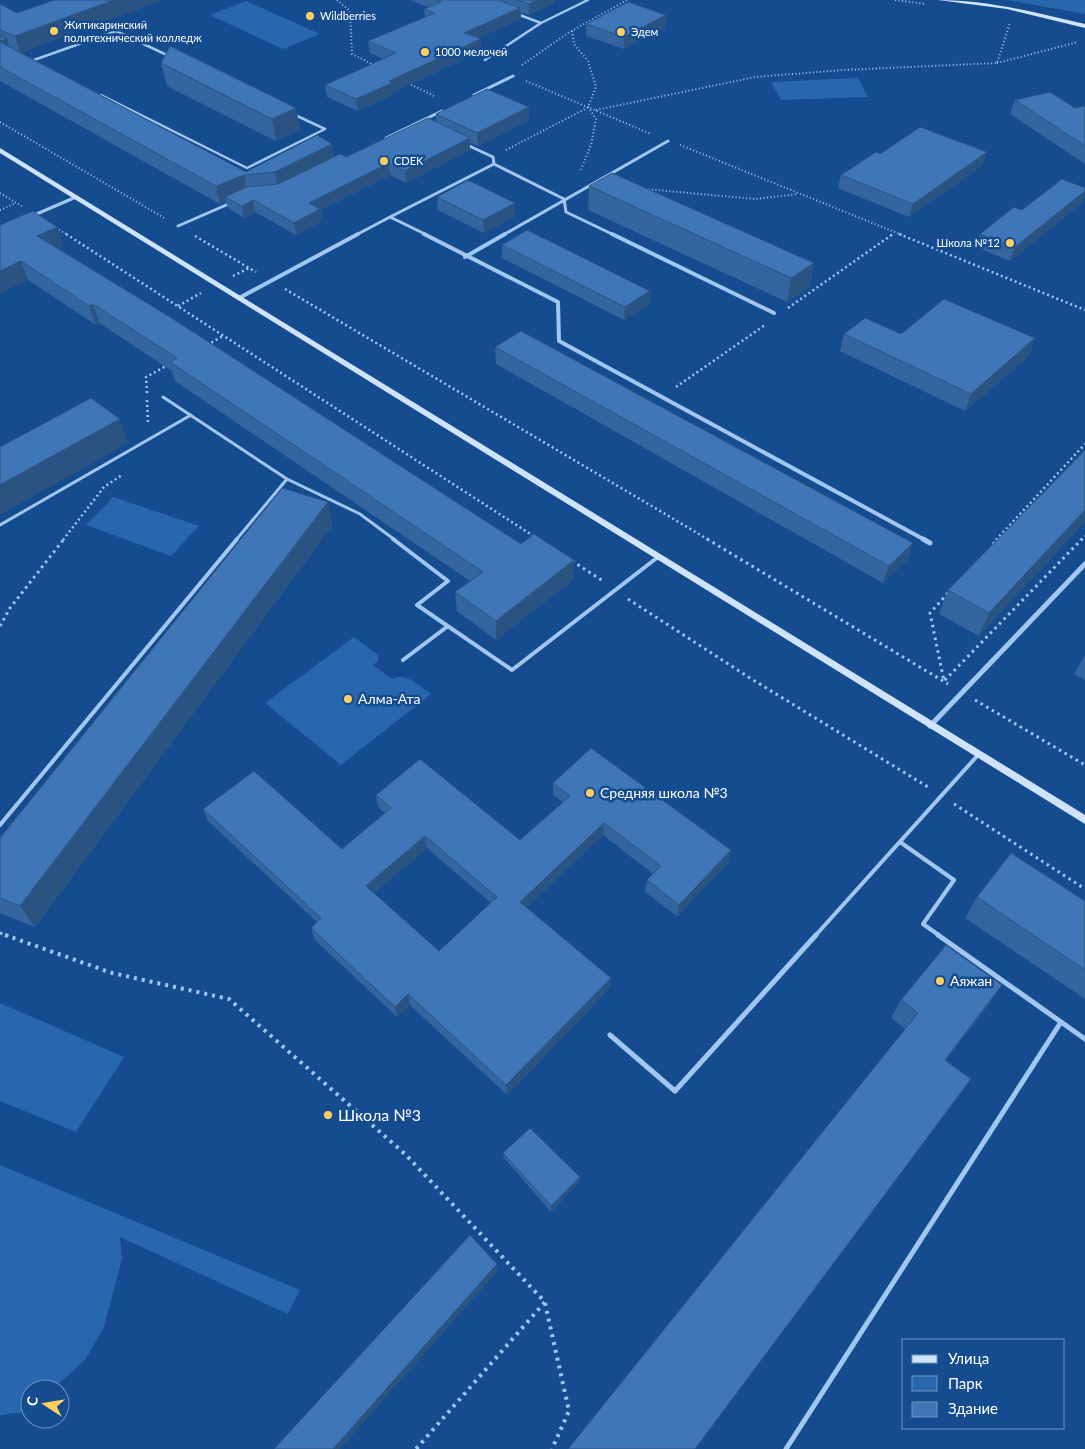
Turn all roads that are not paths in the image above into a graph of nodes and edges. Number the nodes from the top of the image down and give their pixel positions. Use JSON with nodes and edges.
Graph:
{"nodes":[{"id":1,"x":588,"y":0,"type":"edge"},
{"id":2,"x":941,"y":0,"type":"edge"},
{"id":3,"x":514,"y":13,"type":"edge"},
{"id":4,"x":541,"y":23,"type":"junction"},
{"id":5,"x":1085,"y":26,"type":"edge"},
{"id":6,"x":23,"y":57,"type":"edge"},
{"id":7,"x":177,"y":59,"type":"edge"},
{"id":8,"x":485,"y":60,"type":"dead end"},
{"id":9,"x":31,"y":61,"type":"junction"},
{"id":10,"x":40,"y":65,"type":"edge"},
{"id":11,"x":513,"y":76,"type":"road end"},
{"id":12,"x":100,"y":95,"type":"edge"},
{"id":13,"x":469,"y":97,"type":"edge"},
{"id":14,"x":452,"y":106,"type":"edge"},
{"id":15,"x":290,"y":113,"type":"edge"},
{"id":16,"x":420,"y":122,"type":"junction"},
{"id":17,"x":428,"y":126,"type":"edge"},
{"id":18,"x":385,"y":139,"type":"edge"},
{"id":19,"x":668,"y":140,"type":"road end"},
{"id":20,"x":460,"y":141,"type":"edge"},
{"id":21,"x":0,"y":150,"type":"edge"},
{"id":22,"x":494,"y":164,"type":"junction"},
{"id":23,"x":76,"y":197,"type":"junction"},
{"id":24,"x":564,"y":199,"type":"junction"},
{"id":25,"x":239,"y":200,"type":"edge"},
{"id":26,"x":390,"y":218,"type":"junction"},
{"id":27,"x":27,"y":219,"type":"edge"},
{"id":28,"x":178,"y":226,"type":"road end"},
{"id":29,"x":465,"y":258,"type":"junction"},
{"id":30,"x":239,"y":298,"type":"junction"},
{"id":31,"x":774,"y":313,"type":"dead end"},
{"id":32,"x":163,"y":397,"type":"dead end"},
{"id":33,"x":191,"y":415,"type":"junction"},
{"id":34,"x":287,"y":479,"type":"junction"},
{"id":35,"x":0,"y":525,"type":"edge"},
{"id":36,"x":930,"y":544,"type":"dead end"},
{"id":37,"x":658,"y":557,"type":"junction"},
{"id":38,"x":1085,"y":564,"type":"edge"},
{"id":39,"x":448,"y":626,"type":"junction"},
{"id":40,"x":403,"y":660,"type":"dead end"},
{"id":41,"x":930,"y":726,"type":"junction"},
{"id":42,"x":978,"y":756,"type":"junction"},
{"id":43,"x":1085,"y":820,"type":"edge"},
{"id":44,"x":0,"y":825,"type":"edge"},
{"id":45,"x":900,"y":842,"type":"junction"},
{"id":46,"x":1061,"y":1022,"type":"junction"},
{"id":47,"x":610,"y":1035,"type":"dead end"},
{"id":48,"x":1085,"y":1039,"type":"edge"},
{"id":49,"x":786,"y":1449,"type":"edge"}],
"edges":[{"from":1,"to":4,"type":"lane"},
{"from":2,"to":5,"type":"street"},
{"from":3,"to":4,"type":"lane"},
{"from":4,"to":8,"type":"lane"},
{"from":6,"to":9,"type":"lane"},
{"from":7,"to":9,"type":"lane"},
{"from":9,"to":10,"type":"lane"},
{"from":11,"to":13,"type":"street"},
{"from":12,"to":15,"type":"lane"},
{"from":14,"to":16,"type":"street"},
{"from":16,"to":17,"type":"street"},
{"from":16,"to":18,"type":"street"},
{"from":19,"to":24,"type":"street"},
{"from":20,"to":22,"type":"street"},
{"from":21,"to":23,"type":"street"},
{"from":22,"to":24,"type":"street"},
{"from":22,"to":26,"type":"street"},
{"from":23,"to":27,"type":"street"},
{"from":23,"to":30,"type":"street"},
{"from":24,"to":29,"type":"street"},
{"from":24,"to":31,"type":"street"},
{"from":25,"to":28,"type":"street"},
{"from":26,"to":29,"type":"street"},
{"from":26,"to":30,"type":"street"},
{"from":29,"to":36,"type":"street"},
{"from":30,"to":37,"type":"street"},
{"from":32,"to":33,"type":"lane"},
{"from":33,"to":34,"type":"lane"},
{"from":33,"to":35,"type":"lane"},
{"from":34,"to":39,"type":"lane"},
{"from":34,"to":44,"type":"lane"},
{"from":37,"to":39,"type":"lane"},
{"from":37,"to":41,"type":"street"},
{"from":38,"to":41,"type":"street"},
{"from":39,"to":40,"type":"lane"},
{"from":41,"to":42,"type":"street"},
{"from":42,"to":43,"type":"street"},
{"from":42,"to":45,"type":"lane"},
{"from":45,"to":46,"type":"lane"},
{"from":45,"to":47,"type":"lane"},
{"from":46,"to":48,"type":"lane"},
{"from":46,"to":49,"type":"lane"}]}
